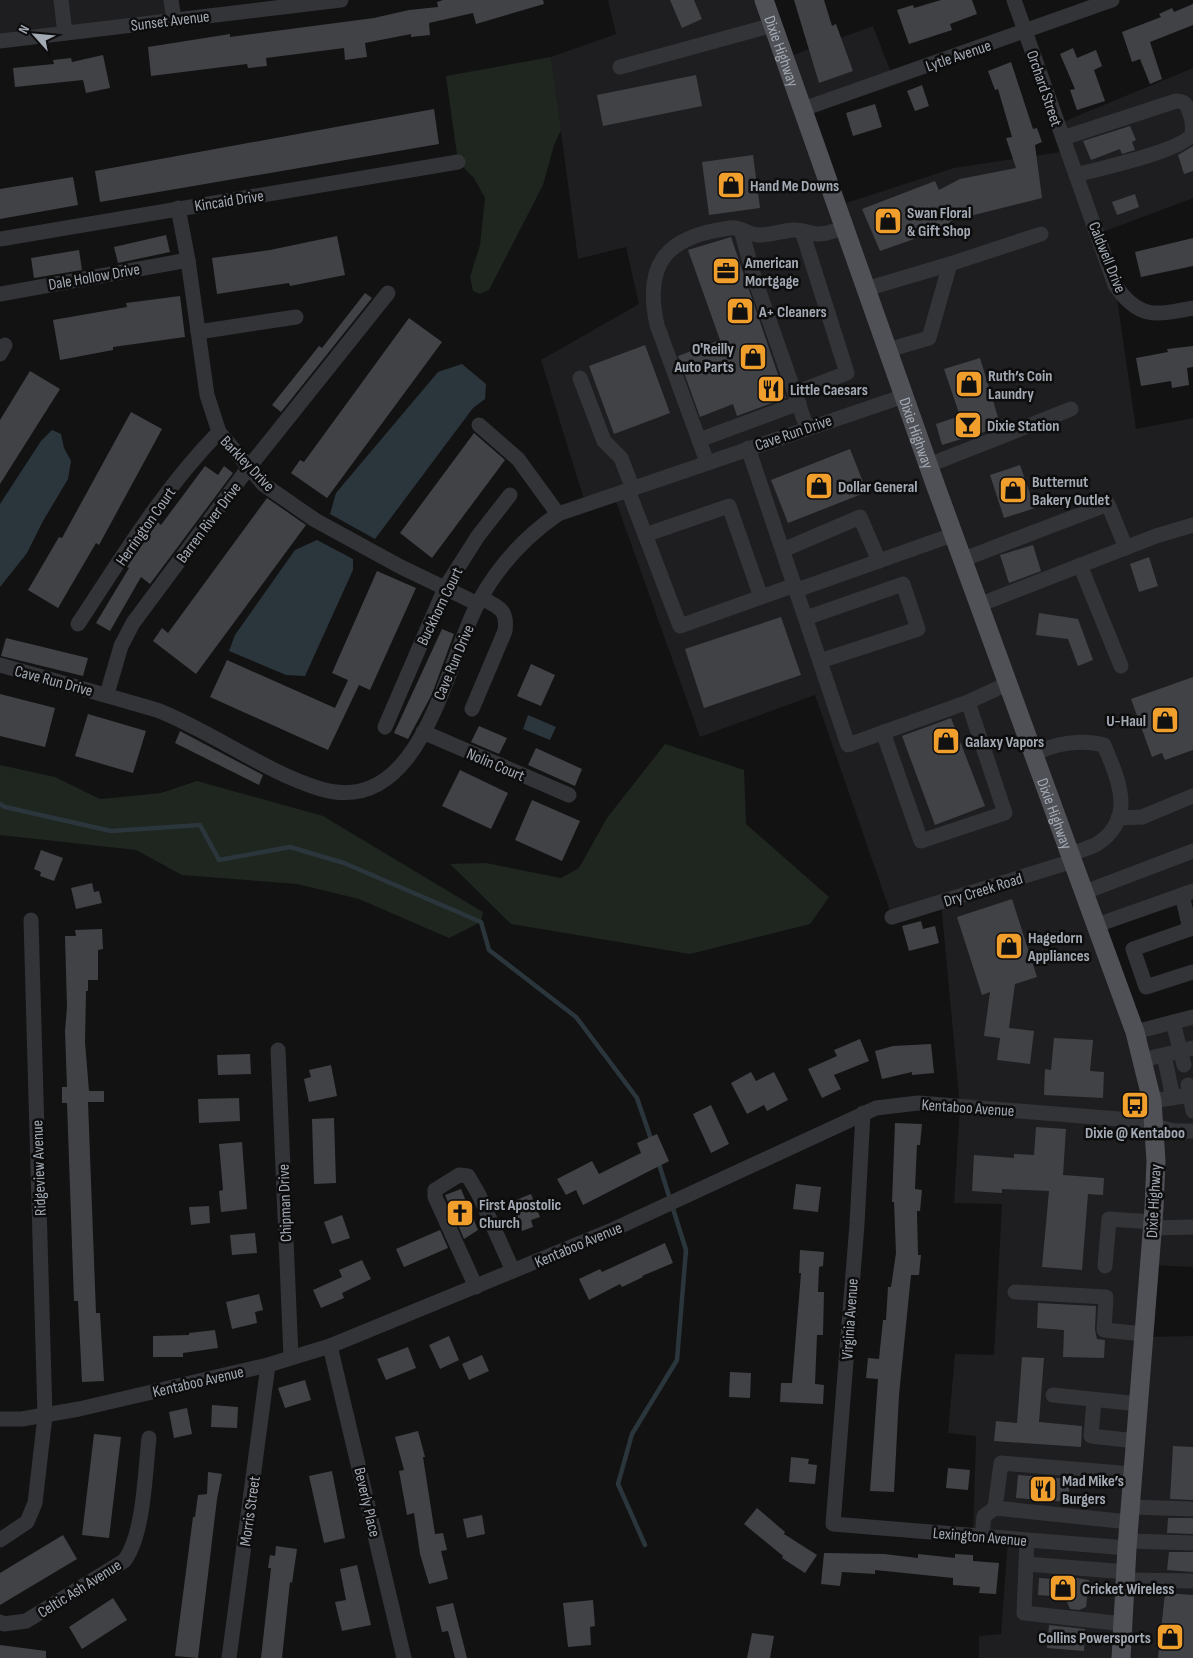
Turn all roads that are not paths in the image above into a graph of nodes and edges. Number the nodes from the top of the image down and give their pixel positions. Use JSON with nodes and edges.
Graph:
{"nodes":[{"id":1,"x":61,"y":0,"type":"edge"},
{"id":2,"x":171,"y":0,"type":"edge"},
{"id":3,"x":341,"y":0,"type":"edge"},
{"id":4,"x":764,"y":0,"type":"edge"},
{"id":5,"x":1014,"y":0,"type":"edge"},
{"id":6,"x":1112,"y":0,"type":"edge"},
{"id":7,"x":174,"y":19,"type":"junction"},
{"id":8,"x":773,"y":25,"type":"junction"},
{"id":9,"x":1025,"y":31,"type":"junction"},
{"id":10,"x":64,"y":33,"type":"junction"},
{"id":11,"x":0,"y":41,"type":"edge"},
{"id":12,"x":620,"y":67,"type":"dead end"},
{"id":13,"x":803,"y":110,"type":"junction"},
{"id":14,"x":1063,"y":138,"type":"junction"},
{"id":15,"x":458,"y":162,"type":"dead end"},
{"id":16,"x":1076,"y":175,"type":"junction"},
{"id":17,"x":178,"y":208,"type":"junction"},
{"id":18,"x":845,"y":228,"type":"junction"},
{"id":19,"x":741,"y":230,"type":"junction"},
{"id":20,"x":802,"y":231,"type":"junction"},
{"id":21,"x":1040,"y":234,"type":"dead end"},
{"id":22,"x":0,"y":239,"type":"edge"},
{"id":23,"x":188,"y":260,"type":"junction"},
{"id":24,"x":950,"y":264,"type":"junction"},
{"id":25,"x":866,"y":289,"type":"junction"},
{"id":26,"x":388,"y":293,"type":"dead end"},
{"id":27,"x":0,"y":294,"type":"edge"},
{"id":28,"x":1193,"y":308,"type":"edge"},
{"id":29,"x":296,"y":317,"type":"dead end"},
{"id":30,"x":198,"y":332,"type":"junction"},
{"id":31,"x":888,"y":350,"type":"junction"},
{"id":32,"x":580,"y":378,"type":"dead end"},
{"id":33,"x":904,"y":396,"type":"junction"},
{"id":34,"x":797,"y":398,"type":"junction"},
{"id":35,"x":1071,"y":409,"type":"dead end"},
{"id":36,"x":479,"y":424,"type":"dead end"},
{"id":37,"x":807,"y":428,"type":"junction"},
{"id":38,"x":219,"y":432,"type":"junction"},
{"id":39,"x":699,"y":440,"type":"junction"},
{"id":40,"x":748,"y":448,"type":"junction"},
{"id":41,"x":707,"y":462,"type":"junction"},
{"id":42,"x":929,"y":465,"type":"junction"},
{"id":43,"x":249,"y":467,"type":"junction"},
{"id":44,"x":631,"y":490,"type":"junction"},
{"id":45,"x":510,"y":495,"type":"dead end"},
{"id":46,"x":558,"y":514,"type":"junction"},
{"id":47,"x":1193,"y":525,"type":"edge"},
{"id":48,"x":955,"y":534,"type":"junction"},
{"id":49,"x":645,"y":535,"type":"junction"},
{"id":50,"x":1126,"y":548,"type":"junction"},
{"id":51,"x":783,"y":550,"type":"junction"},
{"id":52,"x":964,"y":559,"type":"junction"},
{"id":53,"x":879,"y":561,"type":"junction"},
{"id":54,"x":1080,"y":566,"type":"junction"},
{"id":55,"x":445,"y":588,"type":"junction"},
{"id":56,"x":796,"y":588,"type":"junction"},
{"id":57,"x":761,"y":597,"type":"junction"},
{"id":58,"x":480,"y":601,"type":"junction"},
{"id":59,"x":981,"y":604,"type":"junction"},
{"id":60,"x":806,"y":618,"type":"junction"},
{"id":61,"x":78,"y":624,"type":"dead end"},
{"id":62,"x":820,"y":661,"type":"junction"},
{"id":63,"x":0,"y":665,"type":"edge"},
{"id":64,"x":1120,"y":666,"type":"dead end"},
{"id":65,"x":1009,"y":683,"type":"junction"},
{"id":66,"x":107,"y":694,"type":"junction"},
{"id":67,"x":968,"y":702,"type":"junction"},
{"id":68,"x":472,"y":709,"type":"dead end"},
{"id":69,"x":385,"y":727,"type":"dead end"},
{"id":70,"x":423,"y":732,"type":"junction"},
{"id":71,"x":883,"y":732,"type":"junction"},
{"id":72,"x":1035,"y":754,"type":"junction"},
{"id":73,"x":569,"y":795,"type":"dead end"},
{"id":74,"x":1193,"y":796,"type":"edge"},
{"id":75,"x":1118,"y":818,"type":"junction"},
{"id":76,"x":1193,"y":851,"type":"edge"},
{"id":77,"x":1072,"y":857,"type":"junction"},
{"id":78,"x":1085,"y":892,"type":"junction"},
{"id":79,"x":1187,"y":893,"type":"edge"},
{"id":80,"x":892,"y":917,"type":"dead end"},
{"id":81,"x":31,"y":920,"type":"dead end"},
{"id":82,"x":1097,"y":925,"type":"junction"},
{"id":83,"x":1192,"y":934,"type":"edge"},
{"id":84,"x":1193,"y":972,"type":"edge"},
{"id":85,"x":1193,"y":1017,"type":"edge"},
{"id":86,"x":1174,"y":1022,"type":"junction"},
{"id":87,"x":1135,"y":1032,"type":"junction"},
{"id":88,"x":278,"y":1050,"type":"dead end"},
{"id":89,"x":1164,"y":1055,"type":"junction"},
{"id":90,"x":1186,"y":1055,"type":"edge"},
{"id":91,"x":1142,"y":1060,"type":"junction"},
{"id":92,"x":1191,"y":1091,"type":"edge"},
{"id":93,"x":1173,"y":1098,"type":"junction"},
{"id":94,"x":1152,"y":1101,"type":"junction"},
{"id":95,"x":1193,"y":1111,"type":"edge"},
{"id":96,"x":863,"y":1113,"type":"junction"},
{"id":97,"x":1154,"y":1125,"type":"junction"},
{"id":98,"x":1193,"y":1131,"type":"edge"},
{"id":99,"x":1152,"y":1225,"type":"junction"},
{"id":100,"x":1193,"y":1227,"type":"edge"},
{"id":101,"x":1105,"y":1266,"type":"dead end"},
{"id":102,"x":513,"y":1271,"type":"junction"},
{"id":103,"x":476,"y":1287,"type":"junction"},
{"id":104,"x":1015,"y":1292,"type":"dead end"},
{"id":105,"x":1144,"y":1334,"type":"junction"},
{"id":106,"x":330,"y":1346,"type":"junction"},
{"id":107,"x":291,"y":1357,"type":"junction"},
{"id":108,"x":268,"y":1365,"type":"junction"},
{"id":109,"x":1053,"y":1395,"type":"dead end"},
{"id":110,"x":1094,"y":1400,"type":"junction"},
{"id":111,"x":1138,"y":1404,"type":"junction"},
{"id":112,"x":45,"y":1416,"type":"junction"},
{"id":113,"x":0,"y":1419,"type":"edge"},
{"id":114,"x":149,"y":1438,"type":"dead end"},
{"id":115,"x":1136,"y":1440,"type":"junction"},
{"id":116,"x":1133,"y":1474,"type":"junction"},
{"id":117,"x":996,"y":1508,"type":"junction"},
{"id":118,"x":1193,"y":1509,"type":"edge"},
{"id":119,"x":1130,"y":1515,"type":"junction"},
{"id":120,"x":833,"y":1524,"type":"joint"},
{"id":121,"x":982,"y":1537,"type":"junction"},
{"id":122,"x":0,"y":1540,"type":"edge"},
{"id":123,"x":1027,"y":1540,"type":"junction"},
{"id":124,"x":1193,"y":1543,"type":"edge"},
{"id":125,"x":1127,"y":1545,"type":"junction"},
{"id":126,"x":1026,"y":1564,"type":"junction"},
{"id":127,"x":1127,"y":1576,"type":"junction"},
{"id":128,"x":1193,"y":1581,"type":"edge"},
{"id":129,"x":0,"y":1622,"type":"edge"},
{"id":130,"x":1124,"y":1624,"type":"junction"},
{"id":131,"x":229,"y":1658,"type":"edge"},
{"id":132,"x":404,"y":1658,"type":"edge"},
{"id":133,"x":1121,"y":1658,"type":"edge"}],
"edges":[{"from":1,"to":10,"type":"street"},
{"from":2,"to":7,"type":"street"},
{"from":3,"to":7,"type":"street","name":"Sunset Avenue"},
{"from":4,"to":8,"type":"main road","name":"Dixie Highway"},
{"from":5,"to":9,"type":"street","name":"Orchard Street"},
{"from":6,"to":9,"type":"street","name":"Lytle Avenue"},
{"from":7,"to":10,"type":"street","name":"Sunset Avenue"},
{"from":8,"to":12,"type":"street"},
{"from":8,"to":13,"type":"main road","name":"Dixie Highway"},
{"from":9,"to":13,"type":"street","name":"Lytle Avenue"},
{"from":9,"to":14,"type":"street","name":"Orchard Street"},
{"from":10,"to":11,"type":"street","name":"Sunset Avenue"},
{"from":13,"to":18,"type":"main road","name":"Dixie Highway"},
{"from":14,"to":16,"type":"street","name":"Orchard Street"},
{"from":14,"to":16,"type":"street"},
{"from":15,"to":17,"type":"street","name":"Kincaid Drive"},
{"from":16,"to":28,"type":"street","name":"Caldwell Drive"},
{"from":17,"to":22,"type":"street","name":"Kincaid Drive"},
{"from":17,"to":23,"type":"street","name":"Barkley Drive"},
{"from":18,"to":20,"type":"street"},
{"from":18,"to":25,"type":"main road","name":"Dixie Highway"},
{"from":19,"to":20,"type":"street"},
{"from":19,"to":34,"type":"street"},
{"from":19,"to":39,"type":"street"},
{"from":20,"to":34,"type":"street"},
{"from":21,"to":24,"type":"street"},
{"from":23,"to":27,"type":"street","name":"Dale Hollow Drive"},
{"from":23,"to":30,"type":"street","name":"Barkley Drive"},
{"from":24,"to":25,"type":"street"},
{"from":24,"to":31,"type":"street"},
{"from":25,"to":31,"type":"main road","name":"Dixie Highway"},
{"from":26,"to":43,"type":"street","name":"Barren River Drive"},
{"from":29,"to":30,"type":"street"},
{"from":30,"to":38,"type":"street","name":"Barkley Drive"},
{"from":31,"to":33,"type":"main road","name":"Dixie Highway"},
{"from":32,"to":44,"type":"street"},
{"from":33,"to":37,"type":"street","name":"Cave Run Drive"},
{"from":33,"to":42,"type":"main road","name":"Dixie Highway"},
{"from":34,"to":37,"type":"street"},
{"from":34,"to":39,"type":"street"},
{"from":35,"to":42,"type":"street"},
{"from":36,"to":46,"type":"street"},
{"from":37,"to":40,"type":"street","name":"Cave Run Drive"},
{"from":38,"to":43,"type":"street","name":"Barkley Drive"},
{"from":38,"to":61,"type":"street","name":"Herrington Court"},
{"from":39,"to":41,"type":"street"},
{"from":40,"to":41,"type":"street","name":"Cave Run Drive"},
{"from":40,"to":51,"type":"street"},
{"from":41,"to":44,"type":"street","name":"Cave Run Drive"},
{"from":42,"to":48,"type":"main road","name":"Dixie Highway"},
{"from":43,"to":55,"type":"street","name":"Barkley Drive"},
{"from":43,"to":66,"type":"street","name":"Barren River Drive"},
{"from":44,"to":46,"type":"street","name":"Cave Run Drive"},
{"from":44,"to":49,"type":"street"},
{"from":45,"to":55,"type":"street","name":"Buckhorn Court"},
{"from":46,"to":58,"type":"street","name":"Cave Run Drive"},
{"from":47,"to":50,"type":"street"},
{"from":48,"to":52,"type":"main road","name":"Dixie Highway"},
{"from":48,"to":53,"type":"street"},
{"from":49,"to":57,"type":"street"},
{"from":49,"to":57,"type":"street"},
{"from":50,"to":52,"type":"street"},
{"from":50,"to":54,"type":"street"},
{"from":51,"to":53,"type":"street"},
{"from":51,"to":56,"type":"street"},
{"from":52,"to":59,"type":"main road","name":"Dixie Highway"},
{"from":53,"to":56,"type":"street"},
{"from":54,"to":59,"type":"street"},
{"from":54,"to":64,"type":"street"},
{"from":55,"to":58,"type":"street","name":"Barkley Drive"},
{"from":55,"to":69,"type":"street","name":"Buckhorn Court"},
{"from":56,"to":57,"type":"street"},
{"from":56,"to":60,"type":"street"},
{"from":58,"to":68,"type":"street","name":"Barkley Drive"},
{"from":58,"to":70,"type":"street","name":"Cave Run Drive"},
{"from":59,"to":65,"type":"main road","name":"Dixie Highway"},
{"from":60,"to":62,"type":"street"},
{"from":60,"to":62,"type":"street"},
{"from":62,"to":71,"type":"street"},
{"from":63,"to":66,"type":"street","name":"Cave Run Drive"},
{"from":65,"to":67,"type":"street"},
{"from":65,"to":72,"type":"main road","name":"Dixie Highway"},
{"from":66,"to":70,"type":"street","name":"Cave Run Drive"},
{"from":67,"to":71,"type":"street"},
{"from":67,"to":71,"type":"street"},
{"from":70,"to":73,"type":"street","name":"Nolin Court"},
{"from":72,"to":75,"type":"street"},
{"from":72,"to":77,"type":"main road","name":"Dixie Highway"},
{"from":74,"to":75,"type":"street"},
{"from":75,"to":77,"type":"street","name":"Dry Creek Road"},
{"from":76,"to":78,"type":"street"},
{"from":77,"to":78,"type":"main road","name":"Dixie Highway"},
{"from":77,"to":80,"type":"street","name":"Dry Creek Road"},
{"from":78,"to":82,"type":"main road","name":"Dixie Highway"},
{"from":79,"to":82,"type":"street"},
{"from":79,"to":83,"type":"street"},
{"from":81,"to":112,"type":"street","name":"Ridgeview Avenue"},
{"from":82,"to":87,"type":"main road","name":"Dixie Highway"},
{"from":83,"to":84,"type":"street"},
{"from":85,"to":86,"type":"street"},
{"from":86,"to":87,"type":"street"},
{"from":86,"to":90,"type":"street"},
{"from":87,"to":91,"type":"main road","name":"Dixie Highway"},
{"from":88,"to":107,"type":"street","name":"Chipman Drive"},
{"from":89,"to":90,"type":"street"},
{"from":89,"to":91,"type":"street"},
{"from":89,"to":93,"type":"street"},
{"from":91,"to":94,"type":"main road","name":"Dixie Highway"},
{"from":92,"to":93,"type":"street"},
{"from":92,"to":95,"type":"street"},
{"from":93,"to":94,"type":"street"},
{"from":94,"to":97,"type":"main road","name":"Dixie Highway"},
{"from":96,"to":97,"type":"street","name":"Kentaboo Avenue"},
{"from":96,"to":102,"type":"street","name":"Kentaboo Avenue"},
{"from":96,"to":120,"type":"street","name":"Virginia Avenue"},
{"from":97,"to":98,"type":"street","name":"Kentaboo Avenue"},
{"from":97,"to":99,"type":"main road","name":"Dixie Highway"},
{"from":99,"to":100,"type":"street"},
{"from":99,"to":101,"type":"street"},
{"from":99,"to":105,"type":"main road","name":"Dixie Highway"},
{"from":102,"to":103,"type":"street","name":"Kentaboo Avenue"},
{"from":102,"to":103,"type":"street"},
{"from":103,"to":106,"type":"street","name":"Kentaboo Avenue"},
{"from":104,"to":105,"type":"street"},
{"from":105,"to":111,"type":"main road","name":"Dixie Highway"},
{"from":106,"to":107,"type":"street","name":"Kentaboo Avenue"},
{"from":106,"to":132,"type":"street","name":"Beverly Place"},
{"from":107,"to":108,"type":"street","name":"Kentaboo Avenue"},
{"from":108,"to":112,"type":"street","name":"Kentaboo Avenue"},
{"from":108,"to":131,"type":"street","name":"Morris Street"},
{"from":109,"to":110,"type":"street"},
{"from":110,"to":111,"type":"street"},
{"from":110,"to":115,"type":"street"},
{"from":111,"to":115,"type":"main road","name":"Dixie Highway"},
{"from":112,"to":113,"type":"street","name":"Kentaboo Avenue"},
{"from":112,"to":122,"type":"street","name":"Ridgeview Avenue"},
{"from":114,"to":129,"type":"street","name":"Celtic Ash Avenue"},
{"from":115,"to":116,"type":"main road","name":"Dixie Highway"},
{"from":116,"to":117,"type":"street"},
{"from":116,"to":119,"type":"main road","name":"Dixie Highway"},
{"from":117,"to":119,"type":"street"},
{"from":117,"to":121,"type":"street"},
{"from":118,"to":119,"type":"street"},
{"from":119,"to":125,"type":"main road","name":"Dixie Highway"},
{"from":120,"to":121,"type":"street","name":"Lexington Avenue"},
{"from":121,"to":123,"type":"street","name":"Lexington Avenue"},
{"from":123,"to":125,"type":"street","name":"Lexington Avenue"},
{"from":123,"to":126,"type":"street"},
{"from":124,"to":125,"type":"street","name":"Lexington Avenue"},
{"from":125,"to":127,"type":"main road","name":"Dixie Highway"},
{"from":126,"to":127,"type":"street"},
{"from":126,"to":130,"type":"street"},
{"from":127,"to":128,"type":"street"},
{"from":127,"to":130,"type":"main road","name":"Dixie Highway"},
{"from":130,"to":133,"type":"main road","name":"Dixie Highway"}]}
